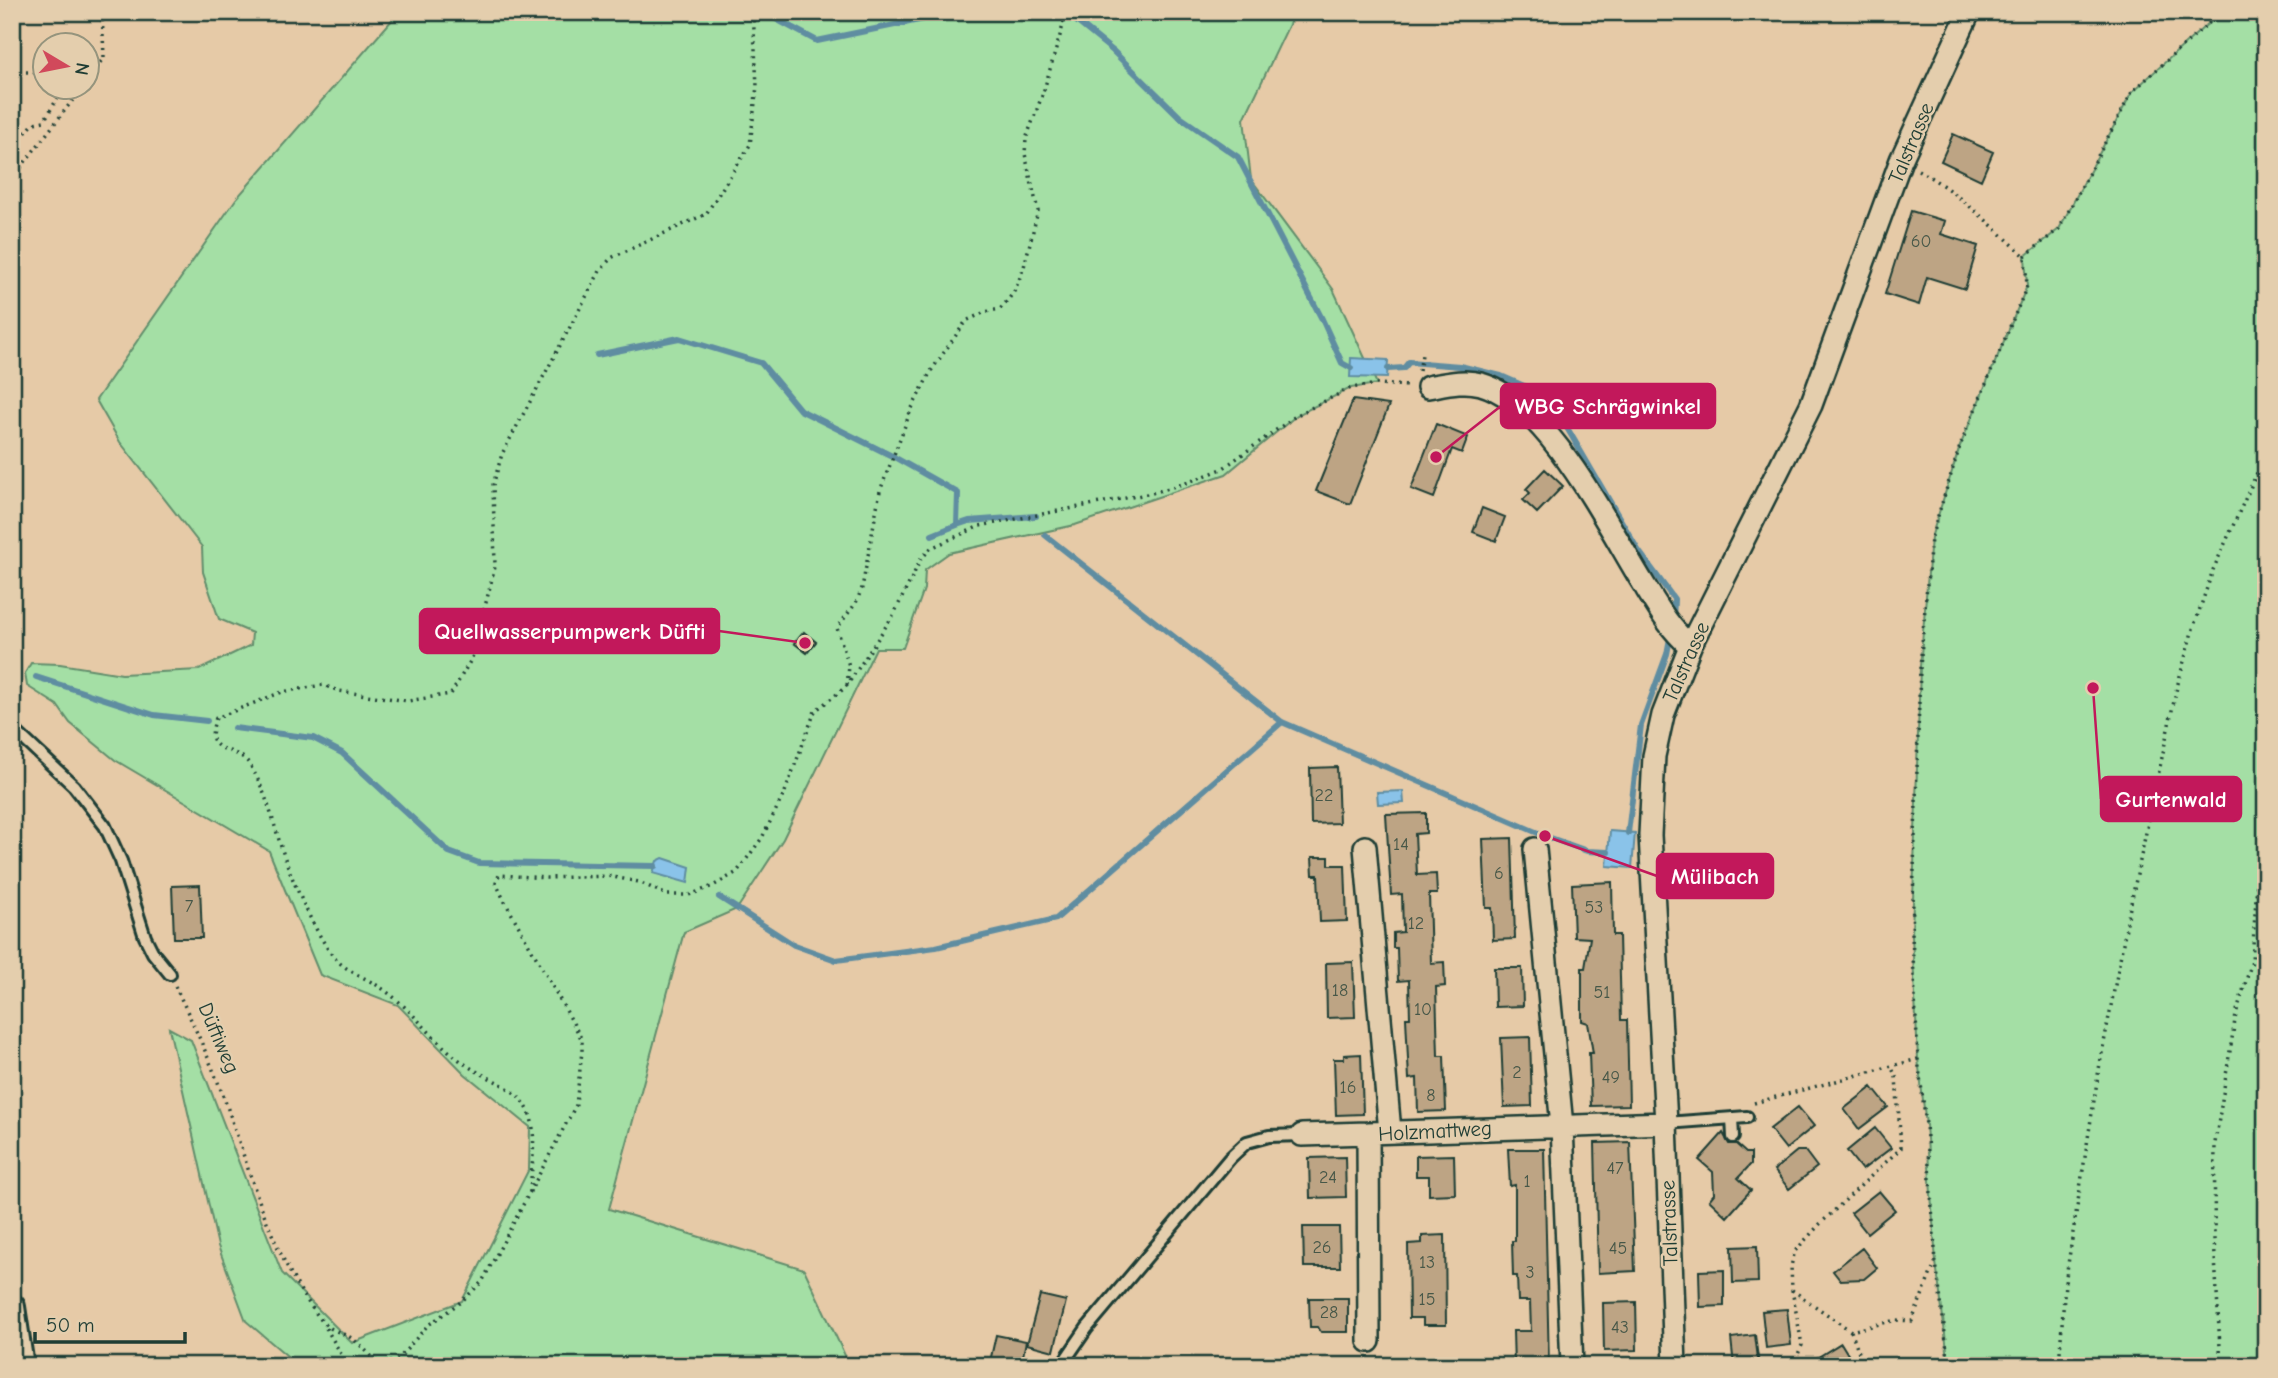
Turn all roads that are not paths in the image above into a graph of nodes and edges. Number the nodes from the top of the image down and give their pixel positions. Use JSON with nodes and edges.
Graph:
{"nodes":[{"id":1,"x":1969,"y":12,"type":"edge"},
{"id":2,"x":1424,"y":379,"type":"road end"},
{"id":3,"x":1678,"y":634,"type":"junction"},
{"id":4,"x":12,"y":729,"type":"edge"},
{"id":5,"x":1365,"y":847,"type":"dead end"},
{"id":6,"x":1535,"y":849,"type":"dead end"},
{"id":7,"x":170,"y":974,"type":"road end"},
{"id":8,"x":1746,"y":1117,"type":"road end"},
{"id":9,"x":1732,"y":1118,"type":"junction"},
{"id":10,"x":1667,"y":1123,"type":"junction"},
{"id":11,"x":1562,"y":1126,"type":"junction"},
{"id":12,"x":1390,"y":1132,"type":"junction"},
{"id":13,"x":1368,"y":1133,"type":"junction"},
{"id":14,"x":1303,"y":1135,"type":"joint"},
{"id":15,"x":1733,"y":1138,"type":"dead end"},
{"id":16,"x":12,"y":1307,"type":"edge"},
{"id":17,"x":1369,"y":1341,"type":"dead end"},
{"id":18,"x":22,"y":1366,"type":"edge"},
{"id":19,"x":1061,"y":1366,"type":"edge"},
{"id":20,"x":1572,"y":1366,"type":"edge"},
{"id":21,"x":1675,"y":1366,"type":"edge"}],
"edges":[{"from":1,"to":3,"type":"street","name":"Talstrasse"},
{"from":2,"to":3,"type":"street"},
{"from":3,"to":10,"type":"street","name":"Talstrasse"},
{"from":4,"to":7,"type":"lane"},
{"from":5,"to":12,"type":"street"},
{"from":6,"to":11,"type":"street"},
{"from":8,"to":9,"type":"lane"},
{"from":9,"to":10,"type":"lane"},
{"from":9,"to":15,"type":"lane"},
{"from":10,"to":11,"type":"street","name":"Holzmattweg"},
{"from":10,"to":21,"type":"street","name":"Talstrasse"},
{"from":11,"to":12,"type":"street","name":"Holzmattweg"},
{"from":11,"to":20,"type":"street"},
{"from":12,"to":13,"type":"street","name":"Holzmattweg"},
{"from":13,"to":14,"type":"street"},
{"from":13,"to":17,"type":"street","name":"Holzmattweg"},
{"from":14,"to":19,"type":"lane"},
{"from":16,"to":18,"type":"street"}]}
